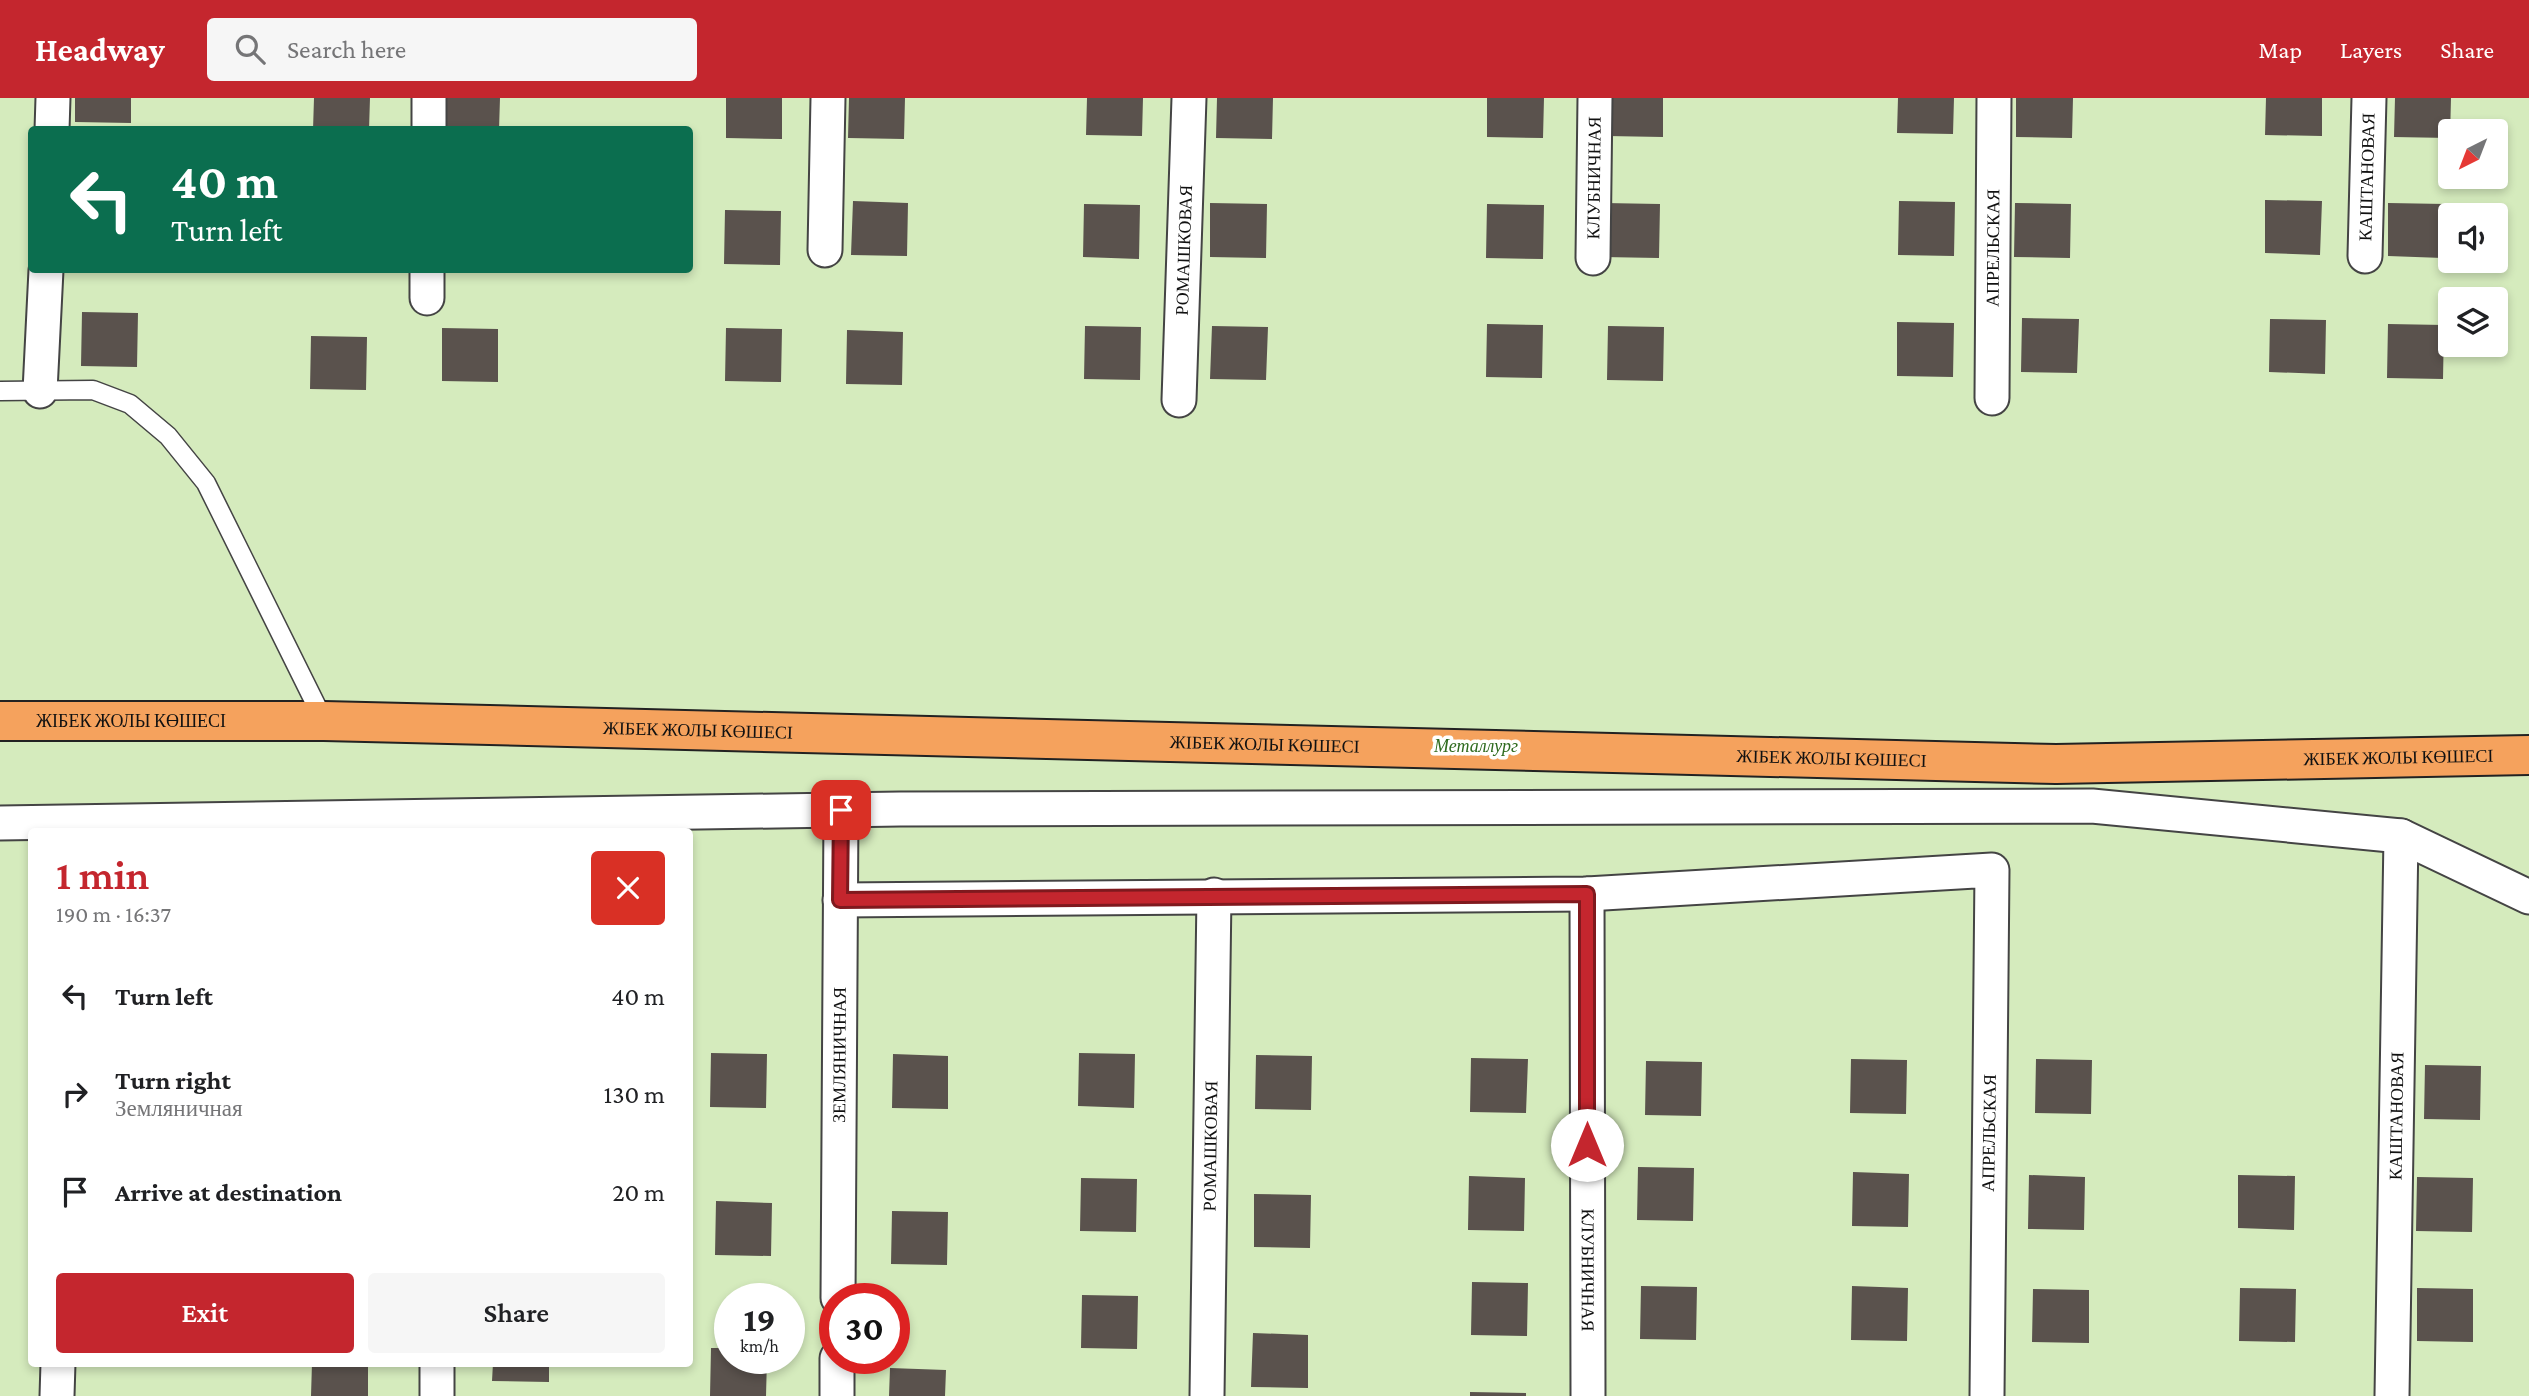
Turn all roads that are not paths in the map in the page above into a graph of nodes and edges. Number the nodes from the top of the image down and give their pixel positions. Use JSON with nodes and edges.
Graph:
{"nodes":[{"id":1,"x":53,"y":98,"type":"edge"},
{"id":2,"x":429,"y":98,"type":"edge"},
{"id":3,"x":828,"y":98,"type":"edge"},
{"id":4,"x":1189,"y":98,"type":"edge"},
{"id":5,"x":1595,"y":98,"type":"edge"},
{"id":6,"x":1994,"y":98,"type":"edge"},
{"id":7,"x":2369,"y":98,"type":"edge"},
{"id":8,"x":52,"y":126,"type":"edge"},
{"id":9,"x":429,"y":126,"type":"edge"},
{"id":10,"x":825,"y":250,"type":"dead end"},
{"id":11,"x":2365,"y":256,"type":"dead end"},
{"id":12,"x":1593,"y":258,"type":"dead end"},
{"id":13,"x":46,"y":273,"type":"edge"},
{"id":14,"x":0,"y":391,"type":"edge"},
{"id":15,"x":40,"y":391,"type":"junction"},
{"id":16,"x":1992,"y":398,"type":"dead end"},
{"id":17,"x":1179,"y":400,"type":"dead end"},
{"id":18,"x":0,"y":721,"type":"edge"},
{"id":19,"x":324,"y":721,"type":"junction"},
{"id":20,"x":2529,"y":755,"type":"edge"},
{"id":21,"x":841,"y":810,"type":"junction"},
{"id":22,"x":0,"y":823,"type":"edge"},
{"id":23,"x":439,"y":824,"type":"edge"},
{"id":24,"x":70,"y":827,"type":"edge"},
{"id":25,"x":2401,"y":836,"type":"junction"},
{"id":26,"x":1587,"y":894,"type":"junction"},
{"id":27,"x":1214,"y":895,"type":"junction"},
{"id":28,"x":2529,"y":897,"type":"edge"},
{"id":29,"x":840,"y":900,"type":"junction"},
{"id":30,"x":838,"y":1283,"type":"edge"},
{"id":31,"x":58,"y":1367,"type":"edge"},
{"id":32,"x":437,"y":1367,"type":"edge"},
{"id":33,"x":837,"y":1374,"type":"edge"},
{"id":34,"x":57,"y":1396,"type":"edge"},
{"id":35,"x":437,"y":1396,"type":"edge"},
{"id":36,"x":837,"y":1396,"type":"edge"},
{"id":37,"x":1207,"y":1396,"type":"edge"},
{"id":38,"x":1588,"y":1396,"type":"edge"},
{"id":39,"x":1987,"y":1396,"type":"edge"},
{"id":40,"x":2392,"y":1396,"type":"edge"}],
"edges":[{"from":1,"to":8,"type":"street"},
{"from":2,"to":9,"type":"street"},
{"from":3,"to":10,"type":"street"},
{"from":4,"to":17,"type":"street","name":"РОМАШКОВАЯ"},
{"from":5,"to":12,"type":"street","name":"КЛУБНИЧНАЯ"},
{"from":6,"to":16,"type":"street","name":"АПРЕЛЬСКАЯ"},
{"from":7,"to":11,"type":"street","name":"КАШТАНОВАЯ"},
{"from":13,"to":15,"type":"street"},
{"from":14,"to":15,"type":"lane"},
{"from":15,"to":19,"type":"lane"},
{"from":18,"to":19,"type":"highway","name":"ЖІБЕК ЖОЛЫ КӨШЕСІ"},
{"from":19,"to":20,"type":"highway","name":"ЖІБЕК ЖОЛЫ КӨШЕСІ"},
{"from":21,"to":23,"type":"street"},
{"from":21,"to":25,"type":"street"},
{"from":21,"to":29,"type":"street","name":"ЗЕМЛЯНИЧНАЯ"},
{"from":22,"to":24,"type":"street"},
{"from":23,"to":24,"type":"street"},
{"from":25,"to":28,"type":"street"},
{"from":25,"to":40,"type":"street","name":"КАШТАНОВАЯ"},
{"from":26,"to":27,"type":"street"},
{"from":26,"to":38,"type":"street","name":"КЛУБНИЧНАЯ"},
{"from":26,"to":39,"type":"street","name":"АПРЕЛЬСКАЯ"},
{"from":27,"to":29,"type":"street"},
{"from":27,"to":37,"type":"street","name":"РОМАШКОВАЯ"},
{"from":29,"to":30,"type":"street","name":"ЗЕМЛЯНИЧНАЯ"},
{"from":31,"to":34,"type":"street"},
{"from":32,"to":35,"type":"street"},
{"from":33,"to":36,"type":"street"}]}
